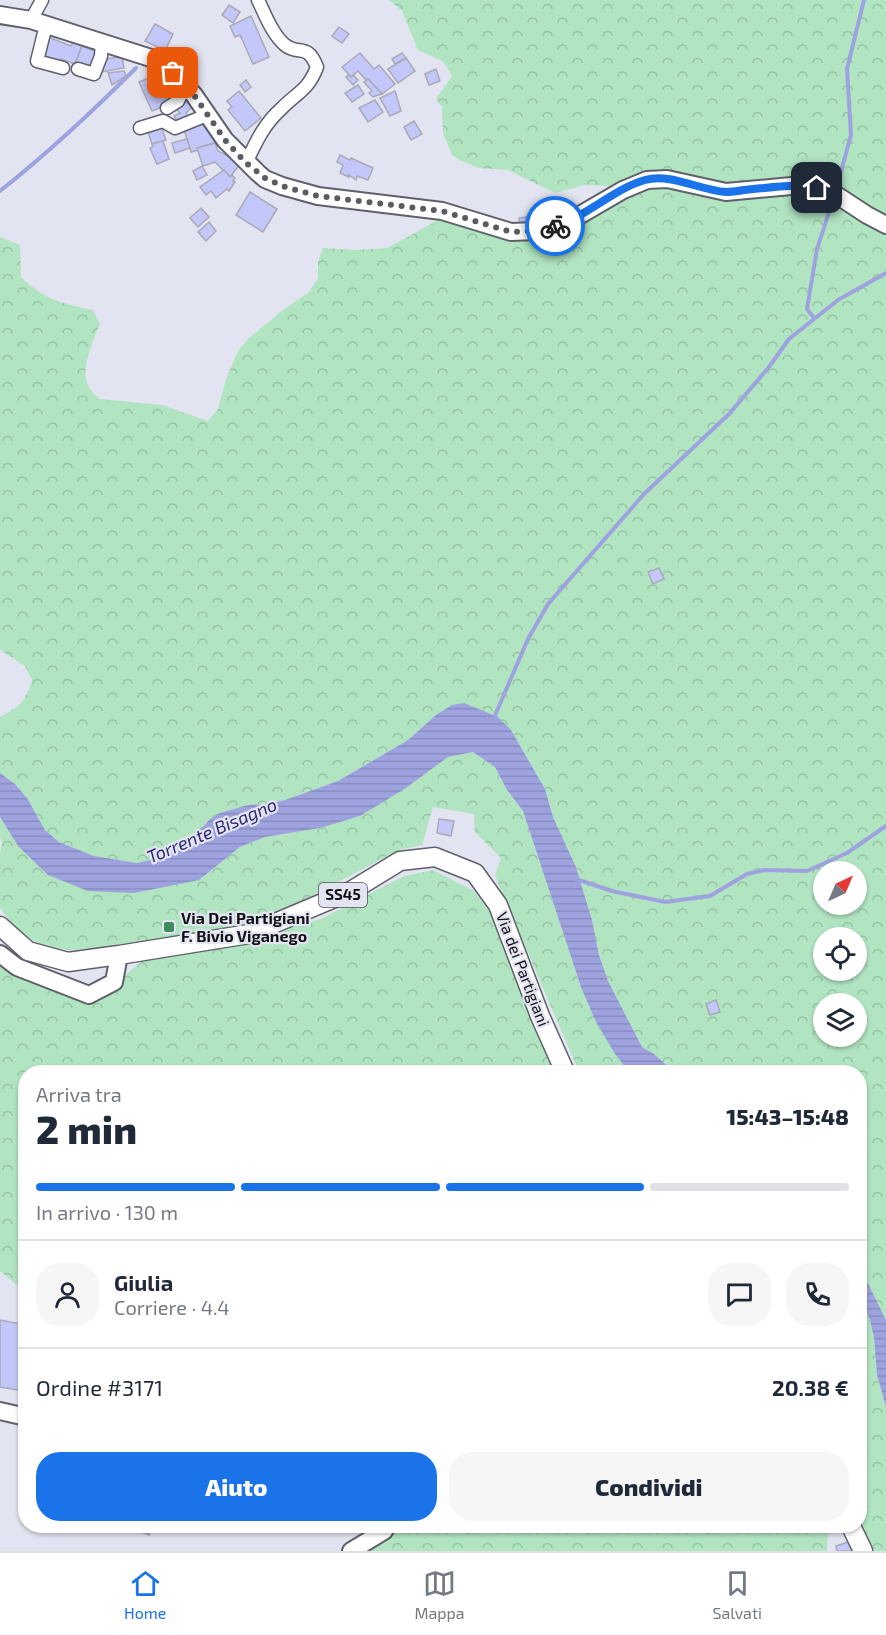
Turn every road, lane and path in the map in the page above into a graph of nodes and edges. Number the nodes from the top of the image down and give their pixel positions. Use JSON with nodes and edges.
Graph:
{"nodes":[{"id":1,"x":42,"y":0,"type":"edge"},
{"id":2,"x":258,"y":0,"type":"edge"},
{"id":3,"x":0,"y":15,"type":"edge"},
{"id":4,"x":39,"y":23,"type":"junction"},
{"id":5,"x":102,"y":42,"type":"junction"},
{"id":6,"x":63,"y":68,"type":"dead end"},
{"id":7,"x":78,"y":69,"type":"dead end"},
{"id":8,"x":185,"y":86,"type":"junction"},
{"id":9,"x":167,"y":108,"type":"dead end"},
{"id":10,"x":207,"y":115,"type":"junction"},
{"id":11,"x":140,"y":128,"type":"dead end"},
{"id":12,"x":246,"y":163,"type":"junction"},
{"id":13,"x":886,"y":225,"type":"edge"},
{"id":14,"x":0,"y":926,"type":"edge"},
{"id":15,"x":0,"y":954,"type":"edge"},
{"id":16,"x":118,"y":955,"type":"junction"},
{"id":17,"x":563,"y":1065,"type":"edge"},
{"id":18,"x":0,"y":1411,"type":"edge"},
{"id":19,"x":18,"y":1415,"type":"edge"},
{"id":20,"x":381,"y":1533,"type":"edge"},
{"id":21,"x":854,"y":1533,"type":"edge"},
{"id":22,"x":351,"y":1551,"type":"edge"},
{"id":23,"x":863,"y":1551,"type":"edge"}],
"edges":[{"from":1,"to":4,"type":"street"},
{"from":2,"to":12,"type":"street"},
{"from":3,"to":4,"type":"main road"},
{"from":4,"to":5,"type":"main road"},
{"from":4,"to":6,"type":"street"},
{"from":5,"to":7,"type":"street"},
{"from":5,"to":8,"type":"main road"},
{"from":8,"to":9,"type":"street"},
{"from":8,"to":10,"type":"main road"},
{"from":10,"to":11,"type":"street"},
{"from":10,"to":12,"type":"main road"},
{"from":12,"to":13,"type":"main road"},
{"from":14,"to":16,"type":"main road","name":"Via dei Partigiani","number":"SS45"},
{"from":15,"to":16,"type":"main road"},
{"from":16,"to":17,"type":"main road","name":"Via dei Partigiani","number":"SS45"},
{"from":18,"to":19,"type":"main road"},
{"from":20,"to":22,"type":"main road"},
{"from":21,"to":23,"type":"main road"}]}
